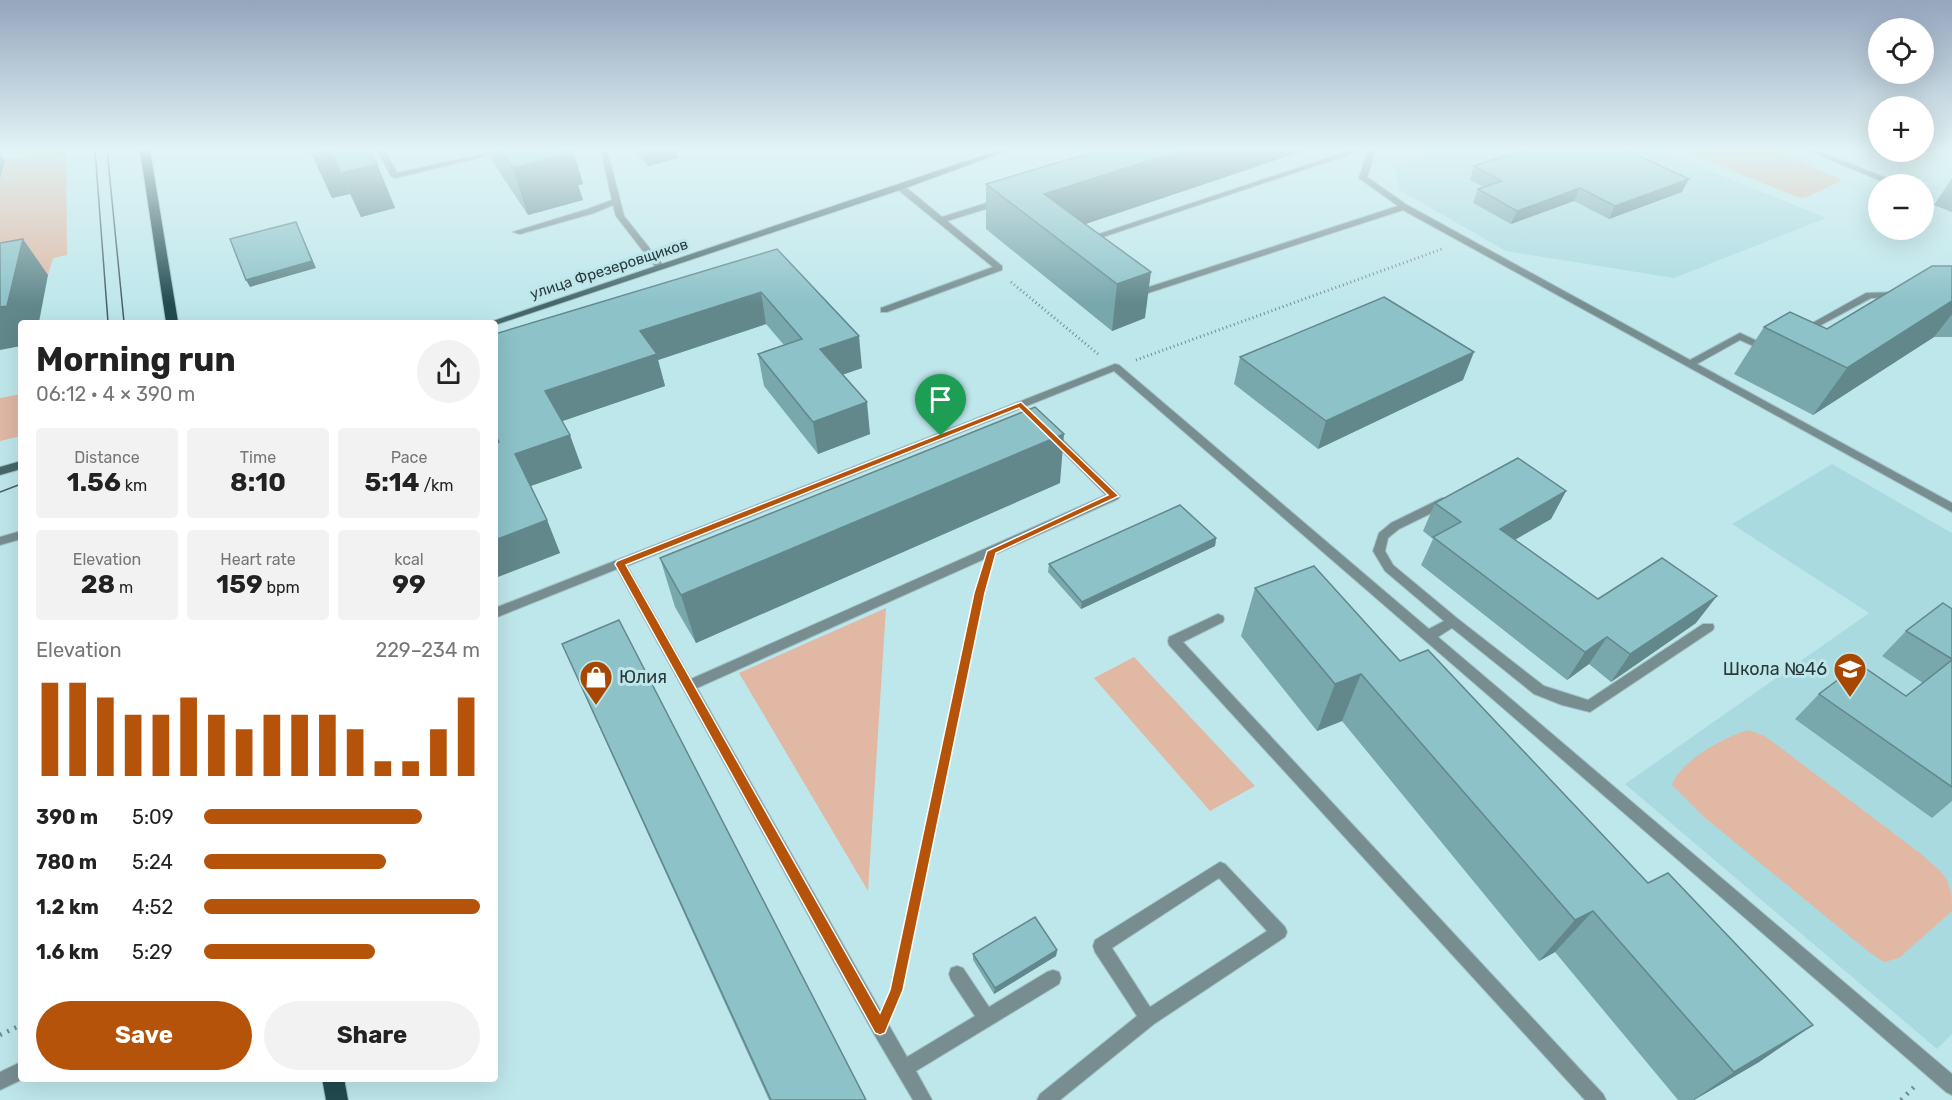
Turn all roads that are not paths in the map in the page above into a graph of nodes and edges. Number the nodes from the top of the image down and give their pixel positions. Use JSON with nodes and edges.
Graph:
{"nodes":[{"id":1,"x":153,"y":201,"type":"edge"},
{"id":2,"x":616,"y":201,"type":"joint"},
{"id":3,"x":857,"y":201,"type":"edge"},
{"id":4,"x":918,"y":201,"type":"edge"},
{"id":5,"x":1001,"y":201,"type":"edge"},
{"id":6,"x":1202,"y":201,"type":"edge"},
{"id":7,"x":1396,"y":201,"type":"edge"},
{"id":8,"x":1404,"y":207,"type":"junction"},
{"id":9,"x":941,"y":220,"type":"junction"},
{"id":10,"x":517,"y":232,"type":"dead end"},
{"id":11,"x":1088,"y":249,"type":"edge"},
{"id":12,"x":660,"y":267,"type":"junction"},
{"id":13,"x":1126,"y":277,"type":"edge"},
{"id":14,"x":1916,"y":294,"type":"edge"},
{"id":15,"x":884,"y":310,"type":"dead end"},
{"id":16,"x":172,"y":320,"type":"edge"},
{"id":17,"x":498,"y":321,"type":"edge"},
{"id":18,"x":1789,"y":339,"type":"edge"},
{"id":19,"x":1779,"y":345,"type":"edge"},
{"id":20,"x":1691,"y":363,"type":"junction"},
{"id":21,"x":1045,"y":428,"type":"edge"},
{"id":22,"x":18,"y":466,"type":"edge"},
{"id":23,"x":0,"y":471,"type":"edge"},
{"id":24,"x":1459,"y":494,"type":"edge"},
{"id":25,"x":1952,"y":508,"type":"edge"},
{"id":26,"x":18,"y":536,"type":"edge"},
{"id":27,"x":0,"y":541,"type":"edge"},
{"id":28,"x":620,"y":564,"type":"junction"},
{"id":29,"x":498,"y":612,"type":"edge"},
{"id":30,"x":1218,"y":619,"type":"dead end"},
{"id":31,"x":1453,"y":622,"type":"junction"},
{"id":32,"x":1708,"y":627,"type":"edge"},
{"id":33,"x":1428,"y":636,"type":"junction"},
{"id":34,"x":689,"y":686,"type":"junction"},
{"id":35,"x":957,"y":974,"type":"dead end"},
{"id":36,"x":1053,"y":978,"type":"dead end"},
{"id":37,"x":986,"y":1017,"type":"junction"},
{"id":38,"x":1148,"y":1018,"type":"junction"},
{"id":39,"x":904,"y":1068,"type":"junction"},
{"id":40,"x":18,"y":1072,"type":"edge"},
{"id":41,"x":0,"y":1081,"type":"edge"},
{"id":42,"x":334,"y":1082,"type":"edge"},
{"id":43,"x":1952,"y":1086,"type":"edge"},
{"id":44,"x":337,"y":1100,"type":"edge"},
{"id":45,"x":923,"y":1100,"type":"edge"},
{"id":46,"x":1046,"y":1100,"type":"edge"},
{"id":47,"x":1598,"y":1100,"type":"edge"}],
"edges":[{"from":1,"to":16,"type":"main road"},
{"from":2,"to":10,"type":"street"},
{"from":2,"to":12,"type":"street"},
{"from":3,"to":12,"type":"main road","name":"улица Фрезеровщиков"},
{"from":4,"to":9,"type":"street"},
{"from":5,"to":9,"type":"street"},
{"from":6,"to":11,"type":"street"},
{"from":7,"to":8,"type":"street"},
{"from":8,"to":13,"type":"street"},
{"from":8,"to":20,"type":"street"},
{"from":9,"to":15,"type":"street"},
{"from":12,"to":17,"type":"main road","name":"улица Фрезеровщиков"},
{"from":14,"to":18,"type":"street"},
{"from":19,"to":20,"type":"street"},
{"from":20,"to":25,"type":"street"},
{"from":21,"to":34,"type":"street"},
{"from":22,"to":23,"type":"main road"},
{"from":24,"to":31,"type":"street"},
{"from":26,"to":27,"type":"street"},
{"from":28,"to":29,"type":"street"},
{"from":28,"to":33,"type":"street"},
{"from":28,"to":34,"type":"street"},
{"from":30,"to":47,"type":"street"},
{"from":31,"to":32,"type":"street"},
{"from":31,"to":33,"type":"street"},
{"from":33,"to":43,"type":"street"},
{"from":34,"to":39,"type":"street"},
{"from":35,"to":37,"type":"street"},
{"from":36,"to":37,"type":"street"},
{"from":37,"to":39,"type":"street"},
{"from":38,"to":38,"type":"street"},
{"from":38,"to":46,"type":"street"},
{"from":39,"to":45,"type":"street"},
{"from":40,"to":41,"type":"street"},
{"from":42,"to":44,"type":"main road"}]}
